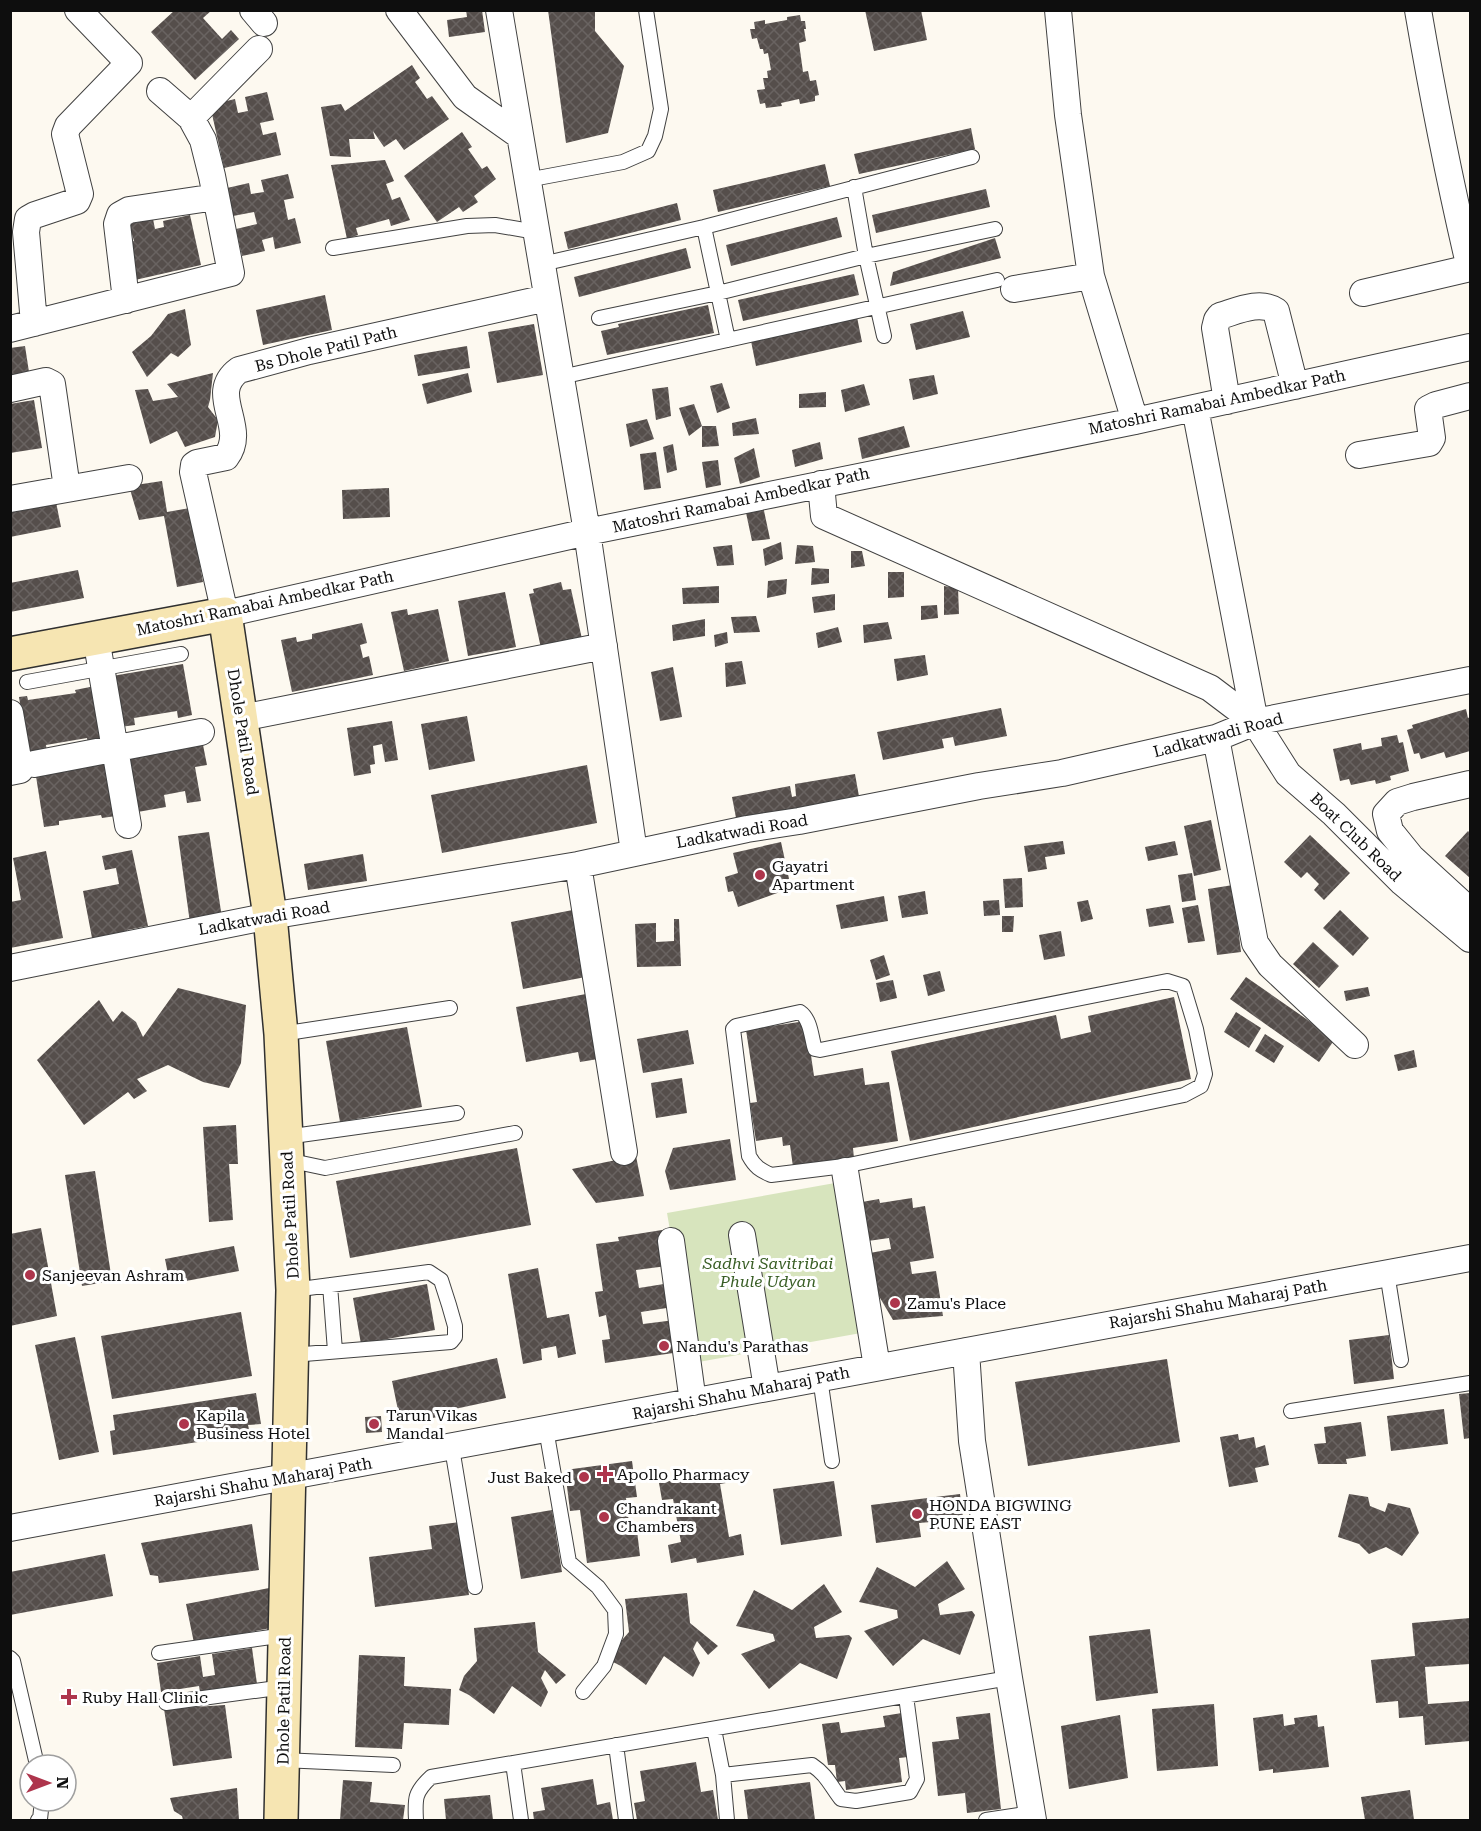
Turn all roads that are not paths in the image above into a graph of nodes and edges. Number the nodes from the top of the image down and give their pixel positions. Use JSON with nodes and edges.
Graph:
{"nodes":[{"id":1,"x":78,"y":10,"type":"edge"},
{"id":2,"x":399,"y":10,"type":"edge"},
{"id":3,"x":499,"y":10,"type":"edge"},
{"id":4,"x":646,"y":10,"type":"edge"},
{"id":5,"x":1058,"y":10,"type":"edge"},
{"id":6,"x":1418,"y":10,"type":"edge"},
{"id":7,"x":259,"y":49,"type":"dead end"},
{"id":8,"x":160,"y":91,"type":"dead end"},
{"id":9,"x":191,"y":118,"type":"junction"},
{"id":10,"x":520,"y":136,"type":"junction"},
{"id":11,"x":972,"y":157,"type":"dead end"},
{"id":12,"x":527,"y":180,"type":"junction"},
{"id":13,"x":854,"y":187,"type":"junction"},
{"id":14,"x":1461,"y":191,"type":"edge"},
{"id":15,"x":216,"y":197,"type":"junction"},
{"id":16,"x":704,"y":227,"type":"junction"},
{"id":17,"x":995,"y":229,"type":"dead end"},
{"id":18,"x":536,"y":232,"type":"junction"},
{"id":19,"x":333,"y":248,"type":"dead end"},
{"id":20,"x":866,"y":255,"type":"junction"},
{"id":21,"x":542,"y":264,"type":"junction"},
{"id":22,"x":1470,"y":268,"type":"edge"},
{"id":23,"x":1091,"y":276,"type":"junction"},
{"id":24,"x":1005,"y":285,"type":"joint"},
{"id":25,"x":718,"y":293,"type":"junction"},
{"id":26,"x":1363,"y":293,"type":"dead end"},
{"id":27,"x":547,"y":298,"type":"junction"},
{"id":28,"x":126,"y":300,"type":"junction"},
{"id":29,"x":877,"y":306,"type":"junction"},
{"id":30,"x":598,"y":318,"type":"dead end"},
{"id":31,"x":22,"y":326,"type":"edge"},
{"id":32,"x":884,"y":336,"type":"dead end"},
{"id":33,"x":728,"y":340,"type":"junction"},
{"id":34,"x":1470,"y":346,"type":"edge"},
{"id":35,"x":561,"y":377,"type":"junction"},
{"id":36,"x":1295,"y":386,"type":"junction"},
{"id":37,"x":10,"y":388,"type":"edge"},
{"id":38,"x":1470,"y":396,"type":"edge"},
{"id":39,"x":1227,"y":401,"type":"junction"},
{"id":40,"x":1196,"y":408,"type":"junction"},
{"id":41,"x":1135,"y":421,"type":"junction"},
{"id":42,"x":1359,"y":455,"type":"dead end"},
{"id":43,"x":129,"y":478,"type":"dead end"},
{"id":44,"x":821,"y":484,"type":"junction"},
{"id":45,"x":67,"y":488,"type":"junction"},
{"id":46,"x":10,"y":499,"type":"edge"},
{"id":47,"x":586,"y":532,"type":"junction"},
{"id":48,"x":225,"y":614,"type":"junction"},
{"id":49,"x":604,"y":646,"type":"junction"},
{"id":50,"x":99,"y":653,"type":"junction"},
{"id":51,"x":10,"y":654,"type":"edge"},
{"id":52,"x":181,"y":654,"type":"dead end"},
{"id":53,"x":1470,"y":680,"type":"edge"},
{"id":54,"x":27,"y":682,"type":"dead end"},
{"id":55,"x":10,"y":713,"type":"edge"},
{"id":56,"x":241,"y":717,"type":"junction"},
{"id":57,"x":1255,"y":722,"type":"junction"},
{"id":58,"x":201,"y":732,"type":"dead end"},
{"id":59,"x":1216,"y":738,"type":"junction"},
{"id":60,"x":115,"y":749,"type":"junction"},
{"id":61,"x":22,"y":768,"type":"edge"},
{"id":62,"x":1470,"y":784,"type":"edge"},
{"id":63,"x":128,"y":825,"type":"dead end"},
{"id":64,"x":633,"y":852,"type":"junction"},
{"id":65,"x":578,"y":865,"type":"junction"},
{"id":66,"x":1470,"y":911,"type":"edge"},
{"id":67,"x":270,"y":916,"type":"junction"},
{"id":68,"x":1470,"y":939,"type":"edge"},
{"id":69,"x":10,"y":968,"type":"edge"},
{"id":70,"x":450,"y":1008,"type":"dead end"},
{"id":71,"x":281,"y":1034,"type":"junction"},
{"id":72,"x":1355,"y":1045,"type":"dead end"},
{"id":73,"x":457,"y":1113,"type":"dead end"},
{"id":74,"x":515,"y":1133,"type":"dead end"},
{"id":75,"x":286,"y":1148,"type":"junction"},
{"id":76,"x":624,"y":1152,"type":"dead end"},
{"id":77,"x":844,"y":1168,"type":"junction"},
{"id":78,"x":742,"y":1235,"type":"dead end"},
{"id":79,"x":671,"y":1241,"type":"dead end"},
{"id":80,"x":1470,"y":1258,"type":"edge"},
{"id":81,"x":1387,"y":1273,"type":"junction"},
{"id":82,"x":330,"y":1285,"type":"junction"},
{"id":83,"x":293,"y":1290,"type":"junction"},
{"id":84,"x":335,"y":1351,"type":"junction"},
{"id":85,"x":966,"y":1351,"type":"junction"},
{"id":86,"x":292,"y":1355,"type":"junction"},
{"id":87,"x":1401,"y":1360,"type":"dead end"},
{"id":88,"x":877,"y":1367,"type":"junction"},
{"id":89,"x":820,"y":1378,"type":"junction"},
{"id":90,"x":1470,"y":1383,"type":"edge"},
{"id":91,"x":766,"y":1388,"type":"junction"},
{"id":92,"x":693,"y":1402,"type":"junction"},
{"id":93,"x":1291,"y":1411,"type":"dead end"},
{"id":94,"x":546,"y":1430,"type":"junction"},
{"id":95,"x":452,"y":1448,"type":"junction"},
{"id":96,"x":832,"y":1461,"type":"dead end"},
{"id":97,"x":289,"y":1478,"type":"junction"},
{"id":98,"x":10,"y":1528,"type":"edge"},
{"id":99,"x":475,"y":1587,"type":"dead end"},
{"id":100,"x":285,"y":1635,"type":"junction"},
{"id":101,"x":159,"y":1653,"type":"dead end"},
{"id":102,"x":10,"y":1658,"type":"edge"},
{"id":103,"x":1009,"y":1678,"type":"junction"},
{"id":104,"x":284,"y":1687,"type":"junction"},
{"id":105,"x":583,"y":1692,"type":"dead end"},
{"id":106,"x":906,"y":1696,"type":"junction"},
{"id":107,"x":166,"y":1703,"type":"dead end"},
{"id":108,"x":714,"y":1729,"type":"junction"},
{"id":109,"x":616,"y":1745,"type":"junction"},
{"id":110,"x":34,"y":1753,"type":"edge"},
{"id":111,"x":282,"y":1760,"type":"junction"},
{"id":112,"x":513,"y":1763,"type":"junction"},
{"id":113,"x":393,"y":1765,"type":"dead end"},
{"id":114,"x":723,"y":1775,"type":"junction"},
{"id":115,"x":1033,"y":1817,"type":"edge"},
{"id":116,"x":281,"y":1821,"type":"edge"},
{"id":117,"x":416,"y":1821,"type":"edge"},
{"id":118,"x":521,"y":1821,"type":"edge"},
{"id":119,"x":626,"y":1821,"type":"edge"},
{"id":120,"x":727,"y":1821,"type":"edge"},
{"id":121,"x":986,"y":1821,"type":"edge"}],
"edges":[{"from":1,"to":31,"type":"street"},
{"from":2,"to":10,"type":"street"},
{"from":3,"to":10,"type":"street"},
{"from":4,"to":12,"type":"lane"},
{"from":5,"to":23,"type":"street"},
{"from":6,"to":14,"type":"street"},
{"from":7,"to":9,"type":"street"},
{"from":8,"to":9,"type":"street"},
{"from":9,"to":15,"type":"street"},
{"from":10,"to":12,"type":"street"},
{"from":11,"to":13,"type":"lane"},
{"from":12,"to":18,"type":"street"},
{"from":13,"to":16,"type":"lane"},
{"from":13,"to":20,"type":"lane"},
{"from":14,"to":22,"type":"street"},
{"from":15,"to":28,"type":"street"},
{"from":15,"to":28,"type":"street"},
{"from":16,"to":21,"type":"lane"},
{"from":16,"to":25,"type":"lane"},
{"from":17,"to":20,"type":"lane"},
{"from":18,"to":19,"type":"lane"},
{"from":18,"to":21,"type":"street"},
{"from":20,"to":25,"type":"lane"},
{"from":20,"to":29,"type":"lane"},
{"from":21,"to":27,"type":"street"},
{"from":22,"to":26,"type":"street"},
{"from":23,"to":24,"type":"street"},
{"from":23,"to":41,"type":"street"},
{"from":24,"to":29,"type":"lane"},
{"from":25,"to":30,"type":"lane"},
{"from":25,"to":33,"type":"lane"},
{"from":27,"to":35,"type":"street"},
{"from":27,"to":48,"type":"street","name":"Bs Dhole Patil Path"},
{"from":28,"to":31,"type":"street"},
{"from":29,"to":32,"type":"lane"},
{"from":29,"to":33,"type":"lane"},
{"from":33,"to":35,"type":"lane"},
{"from":34,"to":36,"type":"street","name":"Matoshri Ramabai Ambedkar Path"},
{"from":35,"to":47,"type":"street"},
{"from":36,"to":39,"type":"street","name":"Matoshri Ramabai Ambedkar Path"},
{"from":36,"to":39,"type":"street"},
{"from":37,"to":45,"type":"street"},
{"from":38,"to":42,"type":"street"},
{"from":39,"to":40,"type":"street","name":"Matoshri Ramabai Ambedkar Path"},
{"from":40,"to":41,"type":"street","name":"Matoshri Ramabai Ambedkar Path"},
{"from":40,"to":57,"type":"street"},
{"from":41,"to":44,"type":"street","name":"Matoshri Ramabai Ambedkar Path"},
{"from":43,"to":45,"type":"street"},
{"from":44,"to":47,"type":"street","name":"Matoshri Ramabai Ambedkar Path"},
{"from":44,"to":57,"type":"street"},
{"from":45,"to":46,"type":"street"},
{"from":47,"to":48,"type":"street","name":"Matoshri Ramabai Ambedkar Path"},
{"from":47,"to":49,"type":"street"},
{"from":48,"to":50,"type":"street","name":"Matoshri Ramabai Ambedkar Path"},
{"from":48,"to":56,"type":"street","name":"Dhole Patil Road"},
{"from":49,"to":56,"type":"street"},
{"from":49,"to":64,"type":"street"},
{"from":50,"to":51,"type":"street","name":"Matoshri Ramabai Ambedkar Path"},
{"from":50,"to":52,"type":"lane"},
{"from":50,"to":54,"type":"lane"},
{"from":50,"to":60,"type":"street"},
{"from":53,"to":57,"type":"street","name":"Ladkatwadi Road"},
{"from":55,"to":61,"type":"street"},
{"from":56,"to":67,"type":"street","name":"Dhole Patil Road"},
{"from":57,"to":59,"type":"street","name":"Ladkatwadi Road"},
{"from":57,"to":68,"type":"street","name":"Boat Club Road"},
{"from":58,"to":60,"type":"street"},
{"from":59,"to":64,"type":"street","name":"Ladkatwadi Road"},
{"from":59,"to":72,"type":"street"},
{"from":60,"to":61,"type":"street"},
{"from":60,"to":63,"type":"street"},
{"from":62,"to":66,"type":"street"},
{"from":64,"to":65,"type":"street","name":"Ladkatwadi Road"},
{"from":65,"to":67,"type":"street","name":"Ladkatwadi Road"},
{"from":65,"to":76,"type":"street"},
{"from":67,"to":69,"type":"street","name":"Ladkatwadi Road"},
{"from":67,"to":71,"type":"street","name":"Dhole Patil Road"},
{"from":70,"to":71,"type":"lane"},
{"from":71,"to":75,"type":"street","name":"Dhole Patil Road"},
{"from":73,"to":75,"type":"lane"},
{"from":74,"to":75,"type":"lane"},
{"from":75,"to":83,"type":"street","name":"Dhole Patil Road"},
{"from":77,"to":77,"type":"lane"},
{"from":77,"to":88,"type":"street"},
{"from":78,"to":91,"type":"street"},
{"from":79,"to":92,"type":"street"},
{"from":80,"to":81,"type":"street","name":"Rajarshi Shahu Maharaj Path"},
{"from":81,"to":85,"type":"street","name":"Rajarshi Shahu Maharaj Path"},
{"from":81,"to":87,"type":"lane"},
{"from":82,"to":83,"type":"lane"},
{"from":82,"to":84,"type":"lane"},
{"from":82,"to":84,"type":"lane"},
{"from":83,"to":86,"type":"street","name":"Dhole Patil Road"},
{"from":84,"to":86,"type":"lane"},
{"from":85,"to":88,"type":"street","name":"Rajarshi Shahu Maharaj Path"},
{"from":85,"to":103,"type":"street"},
{"from":86,"to":97,"type":"street","name":"Dhole Patil Road"},
{"from":88,"to":89,"type":"street","name":"Rajarshi Shahu Maharaj Path"},
{"from":89,"to":91,"type":"street","name":"Rajarshi Shahu Maharaj Path"},
{"from":89,"to":96,"type":"lane"},
{"from":90,"to":93,"type":"lane"},
{"from":91,"to":92,"type":"street","name":"Rajarshi Shahu Maharaj Path"},
{"from":92,"to":94,"type":"street","name":"Rajarshi Shahu Maharaj Path"},
{"from":94,"to":95,"type":"street","name":"Rajarshi Shahu Maharaj Path"},
{"from":94,"to":105,"type":"lane"},
{"from":95,"to":97,"type":"street","name":"Rajarshi Shahu Maharaj Path"},
{"from":95,"to":99,"type":"lane"},
{"from":97,"to":98,"type":"street","name":"Rajarshi Shahu Maharaj Path"},
{"from":97,"to":100,"type":"street","name":"Dhole Patil Road"},
{"from":100,"to":101,"type":"lane"},
{"from":100,"to":104,"type":"street","name":"Dhole Patil Road"},
{"from":102,"to":110,"type":"lane"},
{"from":103,"to":106,"type":"lane"},
{"from":103,"to":115,"type":"street"},
{"from":104,"to":107,"type":"lane"},
{"from":104,"to":111,"type":"street","name":"Dhole Patil Road"},
{"from":106,"to":108,"type":"lane"},
{"from":106,"to":114,"type":"lane"},
{"from":108,"to":109,"type":"lane"},
{"from":108,"to":114,"type":"lane"},
{"from":109,"to":112,"type":"lane"},
{"from":109,"to":119,"type":"lane"},
{"from":111,"to":113,"type":"lane"},
{"from":111,"to":116,"type":"street","name":"Dhole Patil Road"},
{"from":112,"to":117,"type":"lane"},
{"from":112,"to":118,"type":"lane"},
{"from":114,"to":120,"type":"lane"},
{"from":115,"to":121,"type":"lane"}]}
